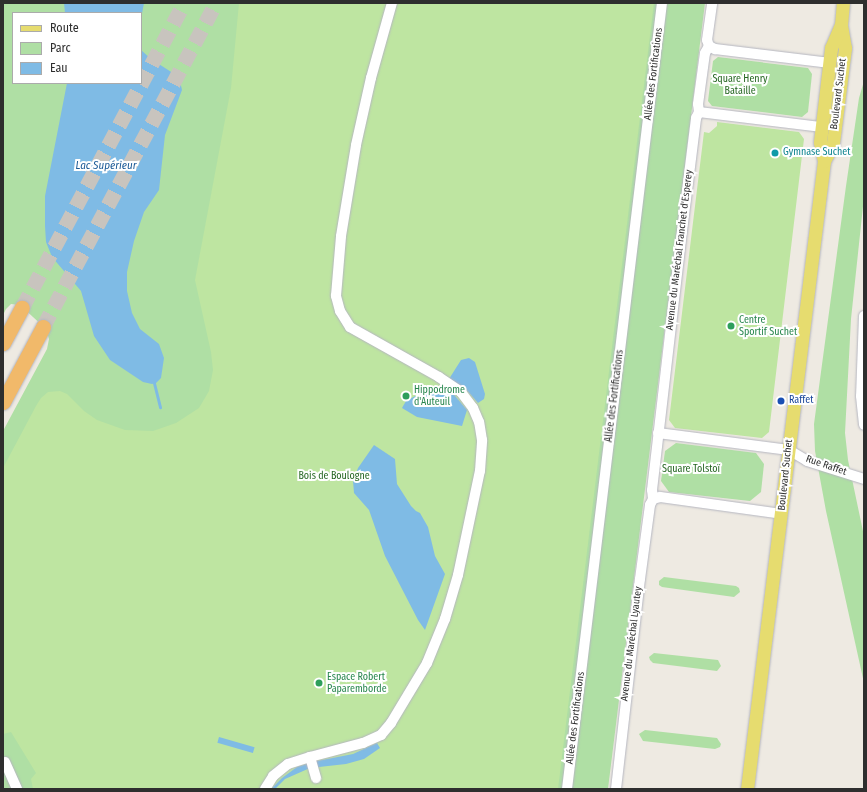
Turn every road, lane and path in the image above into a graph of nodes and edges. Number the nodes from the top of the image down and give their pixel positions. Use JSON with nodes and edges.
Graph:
{"nodes":[{"id":1,"x":392,"y":3,"type":"edge"},
{"id":2,"x":662,"y":3,"type":"edge"},
{"id":3,"x":712,"y":3,"type":"edge"},
{"id":4,"x":844,"y":3,"type":"edge"},
{"id":5,"x":841,"y":25,"type":"junction"},
{"id":6,"x":709,"y":46,"type":"junction"},
{"id":7,"x":830,"y":63,"type":"junction"},
{"id":8,"x":699,"y":112,"type":"junction"},
{"id":9,"x":822,"y":127,"type":"junction"},
{"id":10,"x":824,"y":161,"type":"junction"},
{"id":11,"x":22,"y":308,"type":"tunnel mouth"},
{"id":12,"x":864,"y":316,"type":"edge"},
{"id":13,"x":43,"y":327,"type":"tunnel mouth"},
{"id":14,"x":3,"y":343,"type":"edge"},
{"id":15,"x":3,"y":402,"type":"edge"},
{"id":16,"x":864,"y":425,"type":"edge"},
{"id":17,"x":658,"y":433,"type":"junction"},
{"id":18,"x":789,"y":450,"type":"junction"},
{"id":19,"x":864,"y":479,"type":"edge"},
{"id":20,"x":653,"y":499,"type":"junction"},
{"id":21,"x":782,"y":514,"type":"junction"},
{"id":22,"x":310,"y":757,"type":"junction"},
{"id":23,"x":4,"y":762,"type":"edge"},
{"id":24,"x":316,"y":778,"type":"dead end"},
{"id":25,"x":17,"y":789,"type":"edge"},
{"id":26,"x":265,"y":789,"type":"edge"},
{"id":27,"x":567,"y":789,"type":"edge"},
{"id":28,"x":616,"y":789,"type":"edge"},
{"id":29,"x":747,"y":789,"type":"edge"}],
"edges":[{"from":1,"to":22,"type":"street"},
{"from":2,"to":27,"type":"street","name":"Allée des Fortifications"},
{"from":3,"to":6,"type":"street","name":"Avenue du Maréchal Franchet d'Esperey"},
{"from":4,"to":5,"type":"main road","name":"Boulevard Suchet"},
{"from":5,"to":7,"type":"main road","name":"Boulevard Suchet"},
{"from":5,"to":10,"type":"main road","name":"Boulevard Suchet"},
{"from":6,"to":7,"type":"street"},
{"from":6,"to":8,"type":"street","name":"Avenue du Maréchal Franchet d'Esperey"},
{"from":7,"to":9,"type":"main road","name":"Boulevard Suchet"},
{"from":8,"to":9,"type":"street"},
{"from":8,"to":17,"type":"street","name":"Avenue du Maréchal Franchet d'Esperey"},
{"from":9,"to":10,"type":"main road","name":"Boulevard Suchet"},
{"from":10,"to":18,"type":"main road","name":"Boulevard Suchet"},
{"from":11,"to":14,"type":"highway"},
{"from":12,"to":16,"type":"street"},
{"from":13,"to":15,"type":"highway"},
{"from":17,"to":18,"type":"street"},
{"from":17,"to":20,"type":"street","name":"Avenue du Maréchal Franchet d'Esperey"},
{"from":18,"to":19,"type":"street","name":"Rue Raffet"},
{"from":18,"to":21,"type":"main road","name":"Boulevard Suchet"},
{"from":20,"to":21,"type":"street"},
{"from":20,"to":28,"type":"street","name":"Avenue du Maréchal Lyautey"},
{"from":21,"to":29,"type":"main road","name":"Boulevard Suchet"},
{"from":22,"to":24,"type":"street"},
{"from":22,"to":26,"type":"street"},
{"from":23,"to":25,"type":"street"}]}
